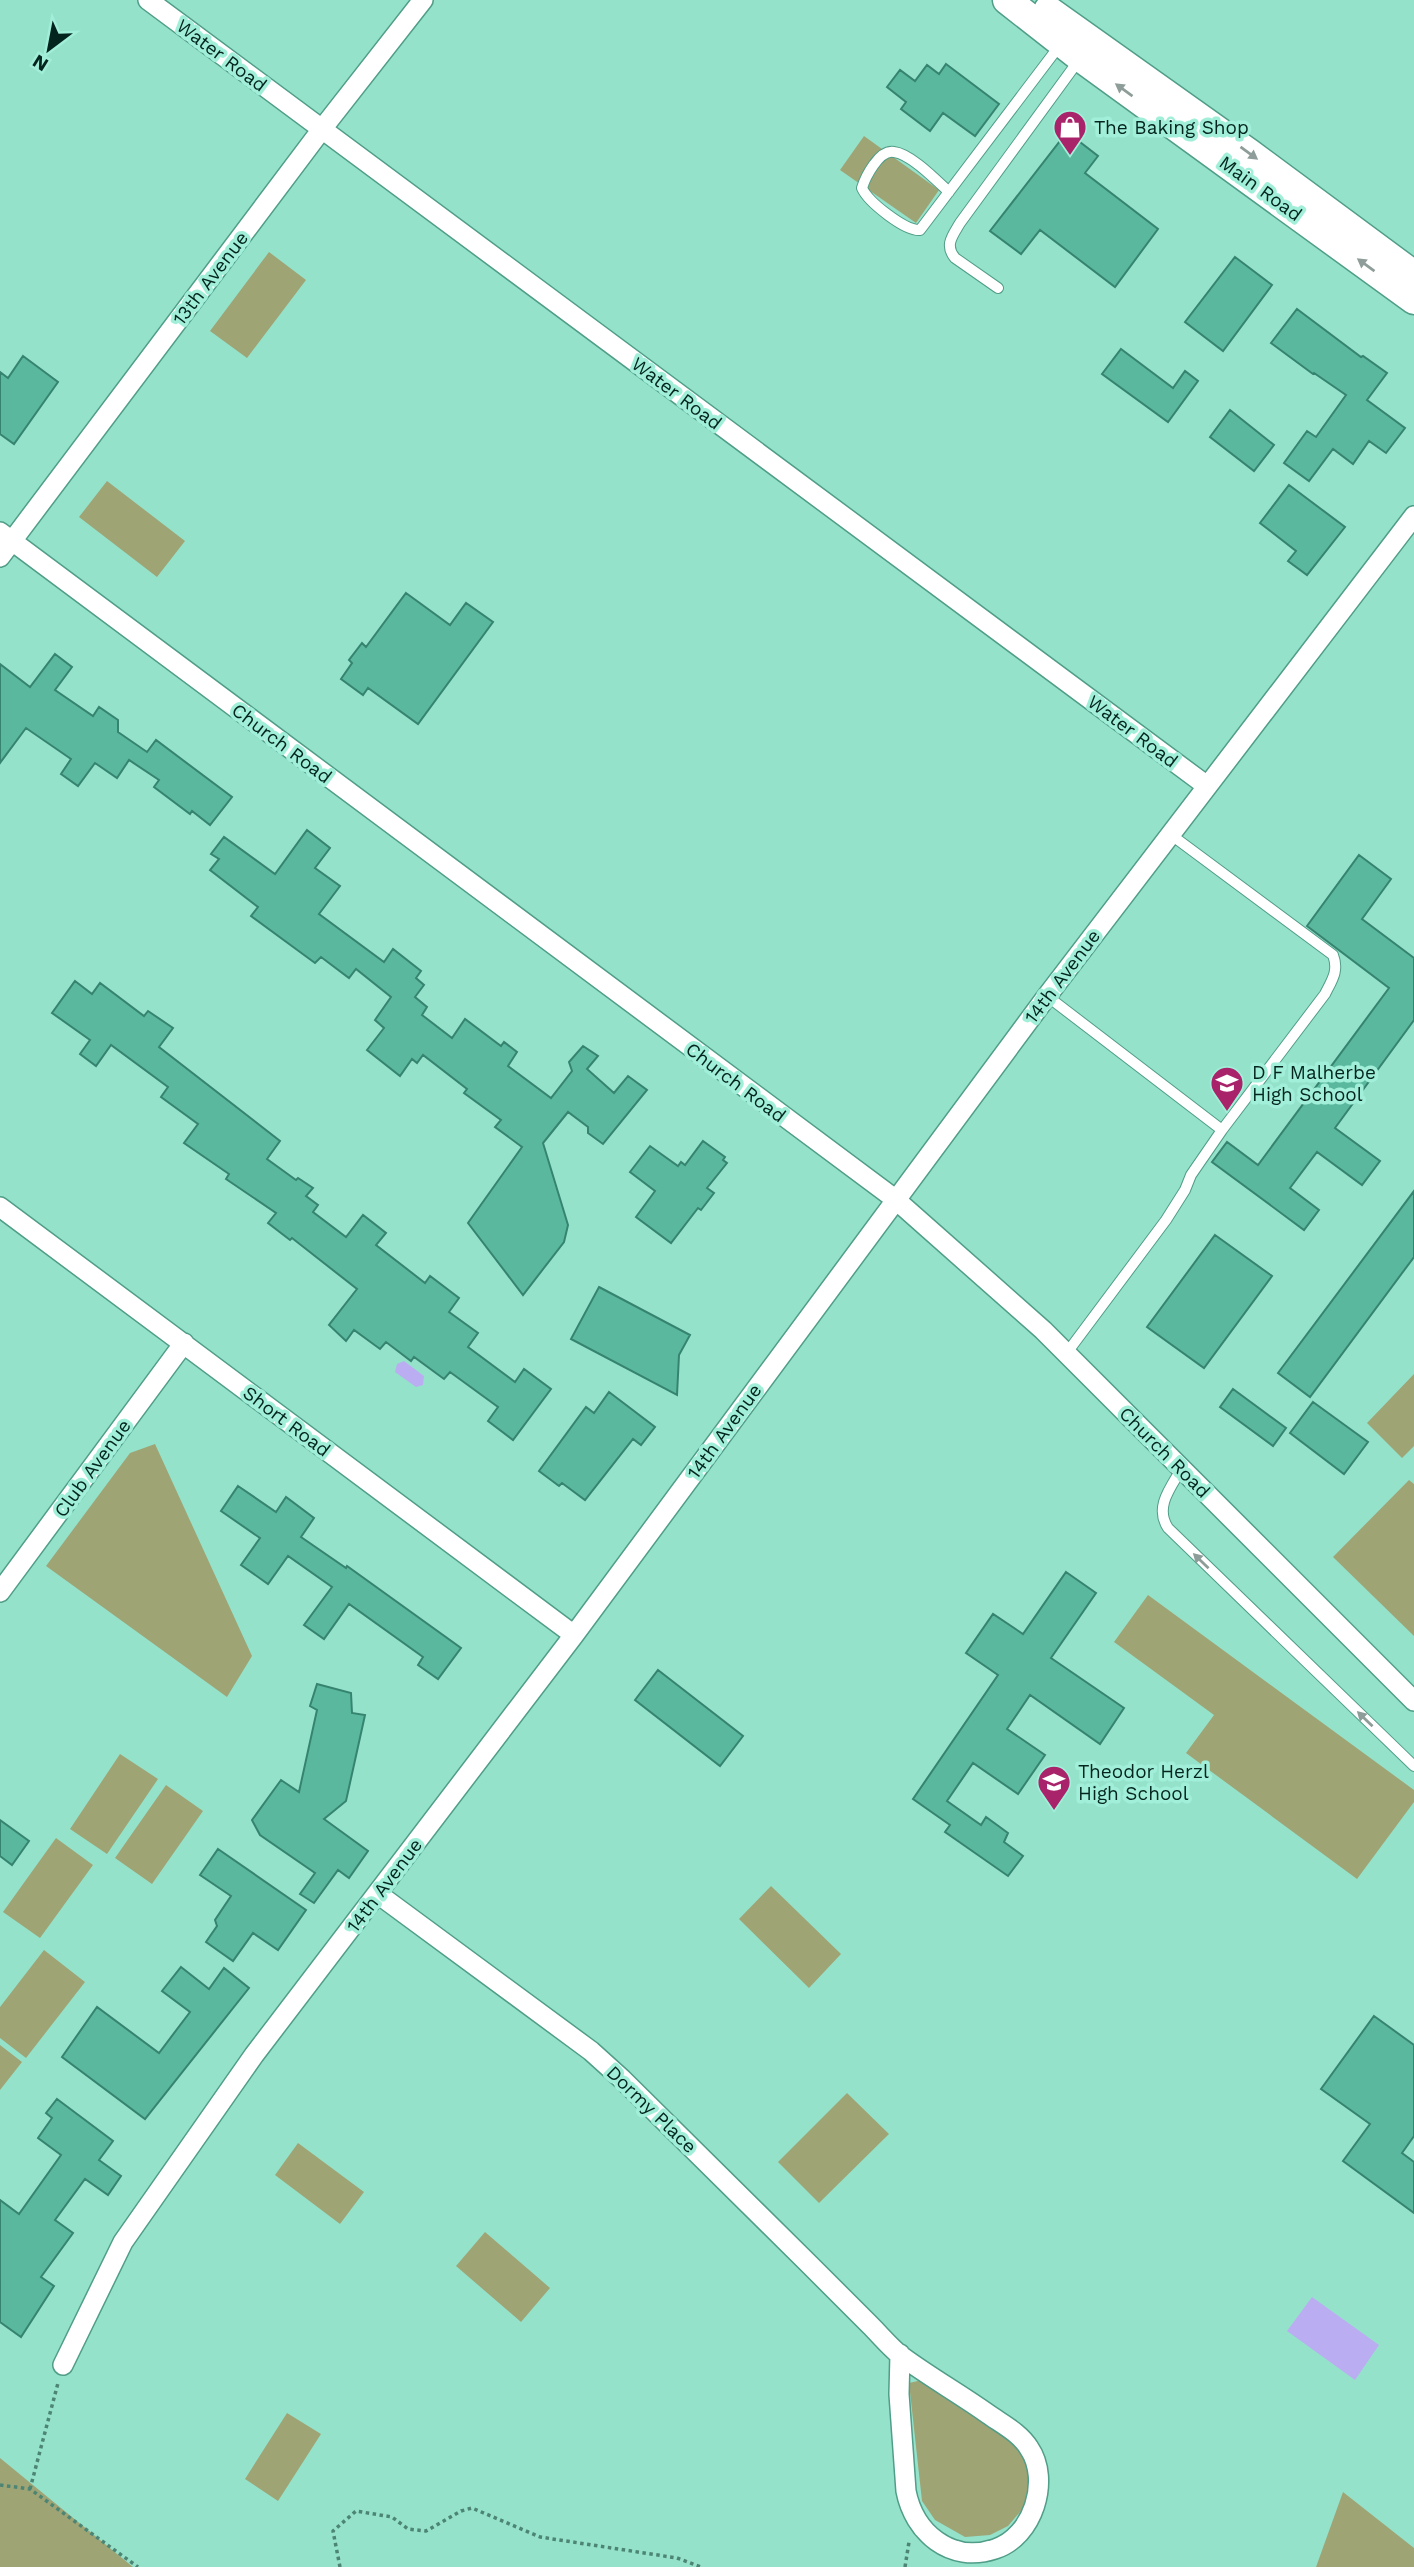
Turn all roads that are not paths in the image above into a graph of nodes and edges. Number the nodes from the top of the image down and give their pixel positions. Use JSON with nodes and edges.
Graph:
{"nodes":[{"id":1,"x":148,"y":0,"type":"edge"},
{"id":2,"x":423,"y":0,"type":"edge"},
{"id":3,"x":1007,"y":0,"type":"edge"},
{"id":4,"x":1034,"y":0,"type":"edge"},
{"id":5,"x":1071,"y":51,"type":"junction"},
{"id":6,"x":323,"y":129,"type":"junction"},
{"id":7,"x":948,"y":192,"type":"junction"},
{"id":8,"x":1414,"y":275,"type":"edge"},
{"id":9,"x":999,"y":288,"type":"dead end"},
{"id":10,"x":1414,"y":300,"type":"edge"},
{"id":11,"x":1414,"y":516,"type":"edge"},
{"id":12,"x":6,"y":537,"type":"edge"},
{"id":13,"x":0,"y":557,"type":"edge"},
{"id":14,"x":1206,"y":786,"type":"junction"},
{"id":15,"x":1170,"y":834,"type":"junction"},
{"id":16,"x":1047,"y":996,"type":"junction"},
{"id":17,"x":1222,"y":1130,"type":"junction"},
{"id":18,"x":895,"y":1199,"type":"junction"},
{"id":19,"x":0,"y":1207,"type":"edge"},
{"id":20,"x":184,"y":1343,"type":"junction"},
{"id":21,"x":1066,"y":1354,"type":"junction"},
{"id":22,"x":1182,"y":1468,"type":"junction"},
{"id":23,"x":0,"y":1592,"type":"edge"},
{"id":24,"x":575,"y":1635,"type":"junction"},
{"id":25,"x":1414,"y":1701,"type":"edge"},
{"id":26,"x":1414,"y":1766,"type":"edge"},
{"id":27,"x":379,"y":1894,"type":"junction"},
{"id":28,"x":900,"y":2354,"type":"junction"},
{"id":29,"x":63,"y":2365,"type":"road end"}],
"edges":[{"from":1,"to":6,"type":"street","name":"Water Road"},
{"from":2,"to":6,"type":"street","name":"13th Avenue"},
{"from":3,"to":5,"type":"main road","name":"Main Road"},
{"from":4,"to":8,"type":"main road","name":"Main Road","one_way":true},
{"from":5,"to":7,"type":"lane"},
{"from":5,"to":9,"type":"lane"},
{"from":10,"to":5,"type":"main road","name":"Main Road","one_way":true},
{"from":6,"to":12,"type":"street","name":"13th Avenue"},
{"from":6,"to":14,"type":"street","name":"Water Road"},
{"from":7,"to":7,"type":"lane"},
{"from":11,"to":14,"type":"street","name":"14th Avenue"},
{"from":12,"to":13,"type":"street","name":"13th Avenue"},
{"from":12,"to":18,"type":"street","name":"Church Road"},
{"from":14,"to":15,"type":"street","name":"14th Avenue"},
{"from":15,"to":16,"type":"street","name":"14th Avenue"},
{"from":15,"to":17,"type":"lane"},
{"from":16,"to":17,"type":"lane"},
{"from":16,"to":18,"type":"street","name":"14th Avenue"},
{"from":17,"to":21,"type":"lane"},
{"from":18,"to":21,"type":"street","name":"Church Road"},
{"from":18,"to":24,"type":"street","name":"14th Avenue"},
{"from":19,"to":20,"type":"street","name":"Short Road"},
{"from":20,"to":23,"type":"street","name":"Club Avenue"},
{"from":20,"to":24,"type":"street","name":"Short Road"},
{"from":21,"to":22,"type":"street","name":"Church Road"},
{"from":22,"to":25,"type":"street","name":"Church Road"},
{"from":26,"to":22,"type":"lane","one_way":true},
{"from":24,"to":27,"type":"street","name":"14th Avenue"},
{"from":27,"to":28,"type":"street","name":"Dormy Place"},
{"from":27,"to":29,"type":"street","name":"14th Avenue"},
{"from":28,"to":28,"type":"street","name":"Dormy Place"}]}
